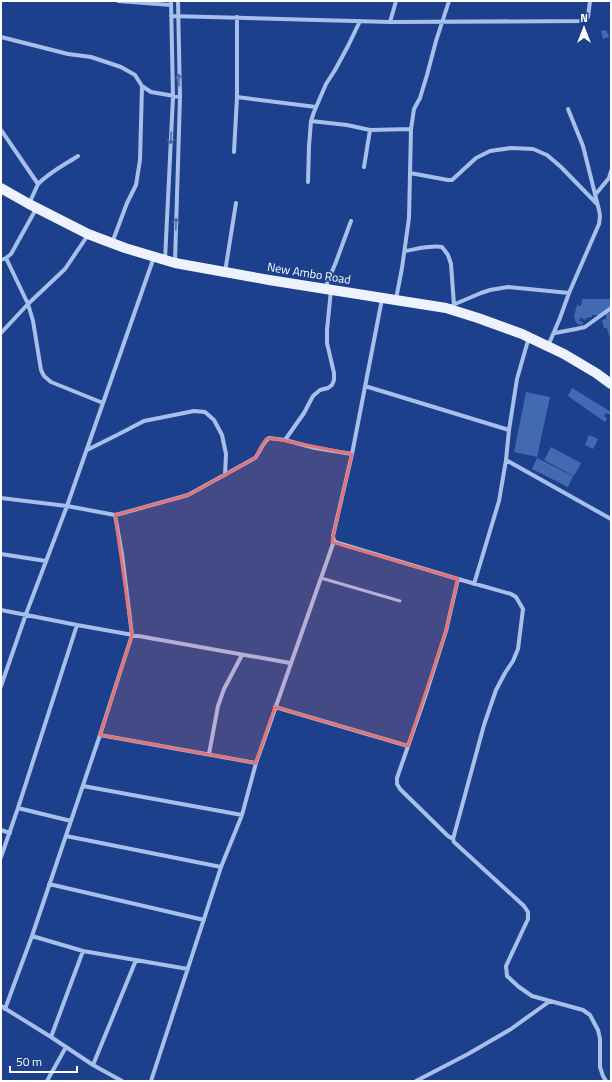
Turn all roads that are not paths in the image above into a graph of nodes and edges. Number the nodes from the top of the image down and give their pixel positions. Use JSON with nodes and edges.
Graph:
{"nodes":[{"id":1,"x":118,"y":1,"type":"edge"},
{"id":2,"x":178,"y":1,"type":"edge"},
{"id":3,"x":396,"y":1,"type":"edge"},
{"id":4,"x":449,"y":1,"type":"edge"},
{"id":5,"x":590,"y":1,"type":"edge"},
{"id":6,"x":171,"y":3,"type":"edge"},
{"id":7,"x":171,"y":16,"type":"junction"},
{"id":8,"x":178,"y":16,"type":"junction"},
{"id":9,"x":237,"y":17,"type":"junction"},
{"id":10,"x":360,"y":21,"type":"junction"},
{"id":11,"x":390,"y":22,"type":"junction"},
{"id":12,"x":443,"y":22,"type":"junction"},
{"id":13,"x":1,"y":37,"type":"edge"},
{"id":14,"x":142,"y":86,"type":"junction"},
{"id":15,"x":173,"y":97,"type":"junction"},
{"id":16,"x":180,"y":97,"type":"junction"},
{"id":17,"x":237,"y":97,"type":"junction"},
{"id":18,"x":316,"y":107,"type":"junction"},
{"id":19,"x":568,"y":109,"type":"dead end"},
{"id":20,"x":312,"y":121,"type":"junction"},
{"id":21,"x":411,"y":129,"type":"junction"},
{"id":22,"x":1,"y":130,"type":"edge"},
{"id":23,"x":370,"y":130,"type":"junction"},
{"id":24,"x":234,"y":152,"type":"dead end"},
{"id":25,"x":78,"y":156,"type":"dead end"},
{"id":26,"x":364,"y":167,"type":"dead end"},
{"id":27,"x":611,"y":171,"type":"edge"},
{"id":28,"x":410,"y":173,"type":"junction"},
{"id":29,"x":308,"y":182,"type":"dead end"},
{"id":30,"x":38,"y":184,"type":"junction"},
{"id":31,"x":1,"y":188,"type":"edge"},
{"id":32,"x":595,"y":195,"type":"junction"},
{"id":33,"x":236,"y":203,"type":"dead end"},
{"id":34,"x":598,"y":205,"type":"junction"},
{"id":35,"x":33,"y":206,"type":"junction"},
{"id":36,"x":351,"y":221,"type":"dead end"},
{"id":37,"x":88,"y":234,"type":"junction"},
{"id":38,"x":112,"y":243,"type":"junction"},
{"id":39,"x":405,"y":251,"type":"junction"},
{"id":40,"x":154,"y":257,"type":"junction"},
{"id":41,"x":6,"y":258,"type":"junction"},
{"id":42,"x":1,"y":260,"type":"edge"},
{"id":43,"x":170,"y":261,"type":"junction"},
{"id":44,"x":225,"y":272,"type":"junction"},
{"id":45,"x":328,"y":289,"type":"junction"},
{"id":46,"x":569,"y":293,"type":"junction"},
{"id":47,"x":382,"y":298,"type":"junction"},
{"id":48,"x":396,"y":300,"type":"junction"},
{"id":49,"x":28,"y":304,"type":"junction"},
{"id":50,"x":450,"y":307,"type":"junction"},
{"id":51,"x":611,"y":308,"type":"edge"},
{"id":52,"x":1,"y":333,"type":"edge"},
{"id":53,"x":555,"y":333,"type":"junction"},
{"id":54,"x":529,"y":337,"type":"junction"},
{"id":55,"x":548,"y":346,"type":"junction"},
{"id":56,"x":611,"y":384,"type":"edge"},
{"id":57,"x":365,"y":386,"type":"junction"},
{"id":58,"x":103,"y":403,"type":"junction"},
{"id":59,"x":509,"y":430,"type":"junction"},
{"id":60,"x":285,"y":440,"type":"junction"},
{"id":61,"x":87,"y":450,"type":"junction"},
{"id":62,"x":352,"y":454,"type":"junction"},
{"id":63,"x":506,"y":460,"type":"junction"},
{"id":64,"x":225,"y":475,"type":"junction"},
{"id":65,"x":1,"y":498,"type":"edge"},
{"id":66,"x":67,"y":506,"type":"junction"},
{"id":67,"x":115,"y":514,"type":"junction"},
{"id":68,"x":611,"y":519,"type":"edge"},
{"id":69,"x":334,"y":541,"type":"junction"},
{"id":70,"x":1,"y":554,"type":"edge"},
{"id":71,"x":46,"y":561,"type":"junction"},
{"id":72,"x":321,"y":578,"type":"junction"},
{"id":73,"x":458,"y":580,"type":"junction"},
{"id":74,"x":474,"y":584,"type":"junction"},
{"id":75,"x":400,"y":601,"type":"dead end"},
{"id":76,"x":1,"y":610,"type":"edge"},
{"id":77,"x":26,"y":614,"type":"junction"},
{"id":78,"x":77,"y":625,"type":"junction"},
{"id":79,"x":132,"y":635,"type":"junction"},
{"id":80,"x":242,"y":655,"type":"junction"},
{"id":81,"x":290,"y":663,"type":"junction"},
{"id":82,"x":1,"y":686,"type":"edge"},
{"id":83,"x":275,"y":707,"type":"junction"},
{"id":84,"x":100,"y":735,"type":"junction"},
{"id":85,"x":408,"y":746,"type":"junction"},
{"id":86,"x":209,"y":754,"type":"junction"},
{"id":87,"x":256,"y":763,"type":"junction"},
{"id":88,"x":83,"y":786,"type":"junction"},
{"id":89,"x":18,"y":808,"type":"junction"},
{"id":90,"x":242,"y":815,"type":"junction"},
{"id":91,"x":71,"y":821,"type":"junction"},
{"id":92,"x":1,"y":830,"type":"edge"},
{"id":93,"x":10,"y":833,"type":"junction"},
{"id":94,"x":66,"y":836,"type":"junction"},
{"id":95,"x":453,"y":839,"type":"junction"},
{"id":96,"x":1,"y":857,"type":"edge"},
{"id":97,"x":221,"y":867,"type":"junction"},
{"id":98,"x":49,"y":884,"type":"junction"},
{"id":99,"x":204,"y":920,"type":"junction"},
{"id":100,"x":32,"y":936,"type":"junction"},
{"id":101,"x":83,"y":951,"type":"junction"},
{"id":102,"x":136,"y":960,"type":"junction"},
{"id":103,"x":188,"y":968,"type":"junction"},
{"id":104,"x":550,"y":1001,"type":"junction"},
{"id":105,"x":3,"y":1007,"type":"edge"},
{"id":106,"x":51,"y":1037,"type":"junction"},
{"id":107,"x":66,"y":1047,"type":"junction"},
{"id":108,"x":93,"y":1065,"type":"junction"},
{"id":109,"x":47,"y":1081,"type":"edge"},
{"id":110,"x":122,"y":1081,"type":"edge"},
{"id":111,"x":151,"y":1081,"type":"edge"},
{"id":112,"x":416,"y":1081,"type":"edge"},
{"id":113,"x":606,"y":1081,"type":"edge"}],
"edges":[{"from":1,"to":6,"type":"street"},
{"from":2,"to":8,"type":"street"},
{"from":3,"to":11,"type":"street"},
{"from":4,"to":12,"type":"street"},
{"from":5,"to":12,"type":"street"},
{"from":6,"to":7,"type":"street"},
{"from":7,"to":8,"type":"street"},
{"from":7,"to":15,"type":"street"},
{"from":8,"to":9,"type":"street"},
{"from":16,"to":8,"type":"street","one_way":true},
{"from":9,"to":10,"type":"street"},
{"from":9,"to":17,"type":"street"},
{"from":10,"to":11,"type":"street"},
{"from":10,"to":18,"type":"street"},
{"from":11,"to":12,"type":"street"},
{"from":12,"to":21,"type":"street"},
{"from":13,"to":14,"type":"street"},
{"from":14,"to":15,"type":"street"},
{"from":14,"to":38,"type":"street"},
{"from":15,"to":16,"type":"street"},
{"from":15,"to":43,"type":"street","one_way":true},
{"from":43,"to":16,"type":"street","one_way":true},
{"from":17,"to":18,"type":"street"},
{"from":17,"to":24,"type":"street"},
{"from":18,"to":20,"type":"street"},
{"from":19,"to":32,"type":"street"},
{"from":20,"to":23,"type":"street"},
{"from":20,"to":29,"type":"street"},
{"from":21,"to":23,"type":"street"},
{"from":21,"to":28,"type":"street"},
{"from":22,"to":30,"type":"street"},
{"from":23,"to":26,"type":"street"},
{"from":25,"to":30,"type":"street"},
{"from":27,"to":32,"type":"street"},
{"from":28,"to":34,"type":"street"},
{"from":28,"to":39,"type":"street"},
{"from":30,"to":35,"type":"street"},
{"from":31,"to":35,"type":"main road","name":"New Ambo Road"},
{"from":32,"to":34,"type":"street"},
{"from":33,"to":44,"type":"street"},
{"from":34,"to":46,"type":"street"},
{"from":35,"to":37,"type":"main road","name":"New Ambo Road"},
{"from":35,"to":41,"type":"street"},
{"from":36,"to":45,"type":"street"},
{"from":37,"to":38,"type":"main road","name":"New Ambo Road"},
{"from":37,"to":49,"type":"street"},
{"from":38,"to":40,"type":"main road","name":"New Ambo Road"},
{"from":39,"to":48,"type":"street"},
{"from":39,"to":50,"type":"street"},
{"from":40,"to":43,"type":"main road","name":"New Ambo Road"},
{"from":40,"to":58,"type":"street"},
{"from":41,"to":42,"type":"street"},
{"from":41,"to":49,"type":"street"},
{"from":43,"to":44,"type":"main road","name":"New Ambo Road"},
{"from":44,"to":45,"type":"main road","name":"New Ambo Road"},
{"from":45,"to":47,"type":"main road","name":"New Ambo Road"},
{"from":45,"to":60,"type":"street"},
{"from":46,"to":50,"type":"street"},
{"from":46,"to":53,"type":"street"},
{"from":47,"to":48,"type":"main road","name":"New Ambo Road"},
{"from":47,"to":57,"type":"street"},
{"from":48,"to":50,"type":"main road","name":"New Ambo Road"},
{"from":49,"to":52,"type":"street"},
{"from":49,"to":58,"type":"street"},
{"from":50,"to":54,"type":"main road","name":"New Ambo Road"},
{"from":51,"to":53,"type":"street"},
{"from":53,"to":55,"type":"street"},
{"from":54,"to":55,"type":"main road","name":"New Ambo Road"},
{"from":54,"to":59,"type":"street"},
{"from":55,"to":56,"type":"main road","name":"New Ambo Road"},
{"from":57,"to":59,"type":"street"},
{"from":57,"to":62,"type":"street"},
{"from":58,"to":61,"type":"street"},
{"from":59,"to":63,"type":"street"},
{"from":60,"to":62,"type":"street"},
{"from":60,"to":64,"type":"street"},
{"from":61,"to":64,"type":"street"},
{"from":61,"to":66,"type":"street"},
{"from":62,"to":69,"type":"street"},
{"from":63,"to":68,"type":"street"},
{"from":63,"to":74,"type":"street"},
{"from":64,"to":67,"type":"street"},
{"from":65,"to":66,"type":"street"},
{"from":66,"to":67,"type":"street"},
{"from":66,"to":71,"type":"street"},
{"from":67,"to":79,"type":"street"},
{"from":69,"to":72,"type":"street"},
{"from":69,"to":73,"type":"street"},
{"from":70,"to":71,"type":"street"},
{"from":71,"to":77,"type":"street"},
{"from":72,"to":75,"type":"lane"},
{"from":72,"to":81,"type":"street"},
{"from":73,"to":74,"type":"street"},
{"from":73,"to":85,"type":"street"},
{"from":74,"to":95,"type":"street"},
{"from":76,"to":77,"type":"street"},
{"from":77,"to":78,"type":"street"},
{"from":77,"to":82,"type":"street"},
{"from":78,"to":79,"type":"street"},
{"from":78,"to":89,"type":"street"},
{"from":79,"to":80,"type":"street"},
{"from":79,"to":84,"type":"street"},
{"from":80,"to":81,"type":"street"},
{"from":80,"to":86,"type":"street"},
{"from":81,"to":83,"type":"street"},
{"from":83,"to":85,"type":"street"},
{"from":83,"to":87,"type":"street"},
{"from":84,"to":86,"type":"street"},
{"from":84,"to":88,"type":"street"},
{"from":85,"to":95,"type":"street"},
{"from":86,"to":87,"type":"street"},
{"from":87,"to":90,"type":"street"},
{"from":88,"to":90,"type":"street"},
{"from":88,"to":91,"type":"street"},
{"from":89,"to":91,"type":"street"},
{"from":89,"to":93,"type":"street"},
{"from":90,"to":97,"type":"street"},
{"from":91,"to":94,"type":"street"},
{"from":92,"to":93,"type":"street"},
{"from":93,"to":96,"type":"street"},
{"from":94,"to":97,"type":"street"},
{"from":94,"to":98,"type":"street"},
{"from":95,"to":104,"type":"street"},
{"from":97,"to":99,"type":"street"},
{"from":98,"to":99,"type":"street"},
{"from":98,"to":100,"type":"street"},
{"from":99,"to":103,"type":"street"},
{"from":100,"to":101,"type":"street"},
{"from":100,"to":105,"type":"street"},
{"from":101,"to":102,"type":"street"},
{"from":101,"to":106,"type":"street"},
{"from":102,"to":103,"type":"street"},
{"from":102,"to":108,"type":"street"},
{"from":103,"to":111,"type":"street"},
{"from":104,"to":112,"type":"street"},
{"from":104,"to":113,"type":"street"},
{"from":105,"to":106,"type":"street"},
{"from":106,"to":107,"type":"street"},
{"from":107,"to":108,"type":"street"},
{"from":107,"to":109,"type":"street"},
{"from":108,"to":110,"type":"street"}]}
